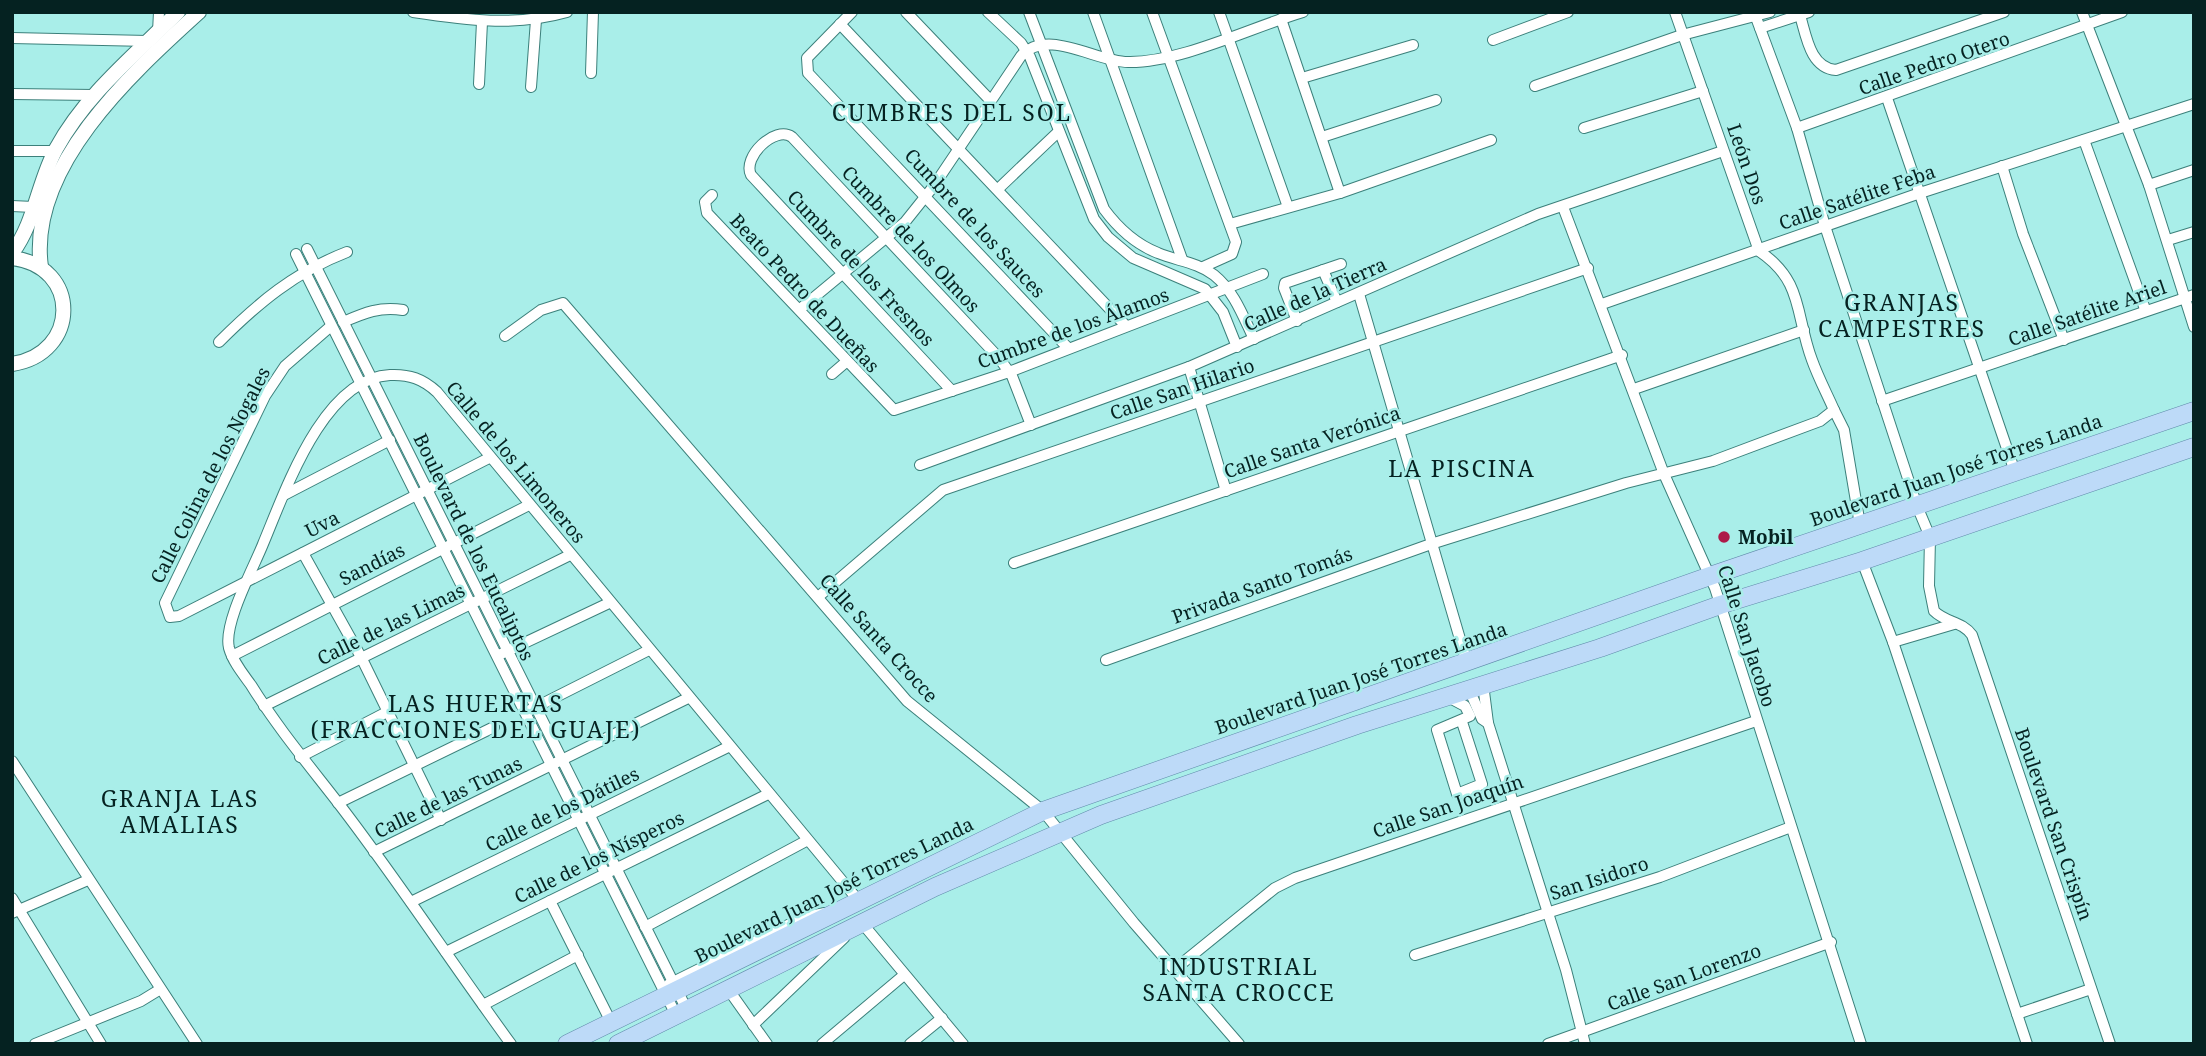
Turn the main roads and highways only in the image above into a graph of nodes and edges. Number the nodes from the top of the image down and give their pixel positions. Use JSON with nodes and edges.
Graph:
{"nodes":[{"id":1,"x":2194,"y":411,"type":"edge"},
{"id":2,"x":2194,"y":447,"type":"edge"},
{"id":3,"x":567,"y":1044,"type":"edge"},
{"id":4,"x":618,"y":1044,"type":"edge"}],
"edges":[{"from":1,"to":3,"type":"main road","name":"Boulevard Juan José Torres Landa"},
{"from":2,"to":4,"type":"main road"}]}
